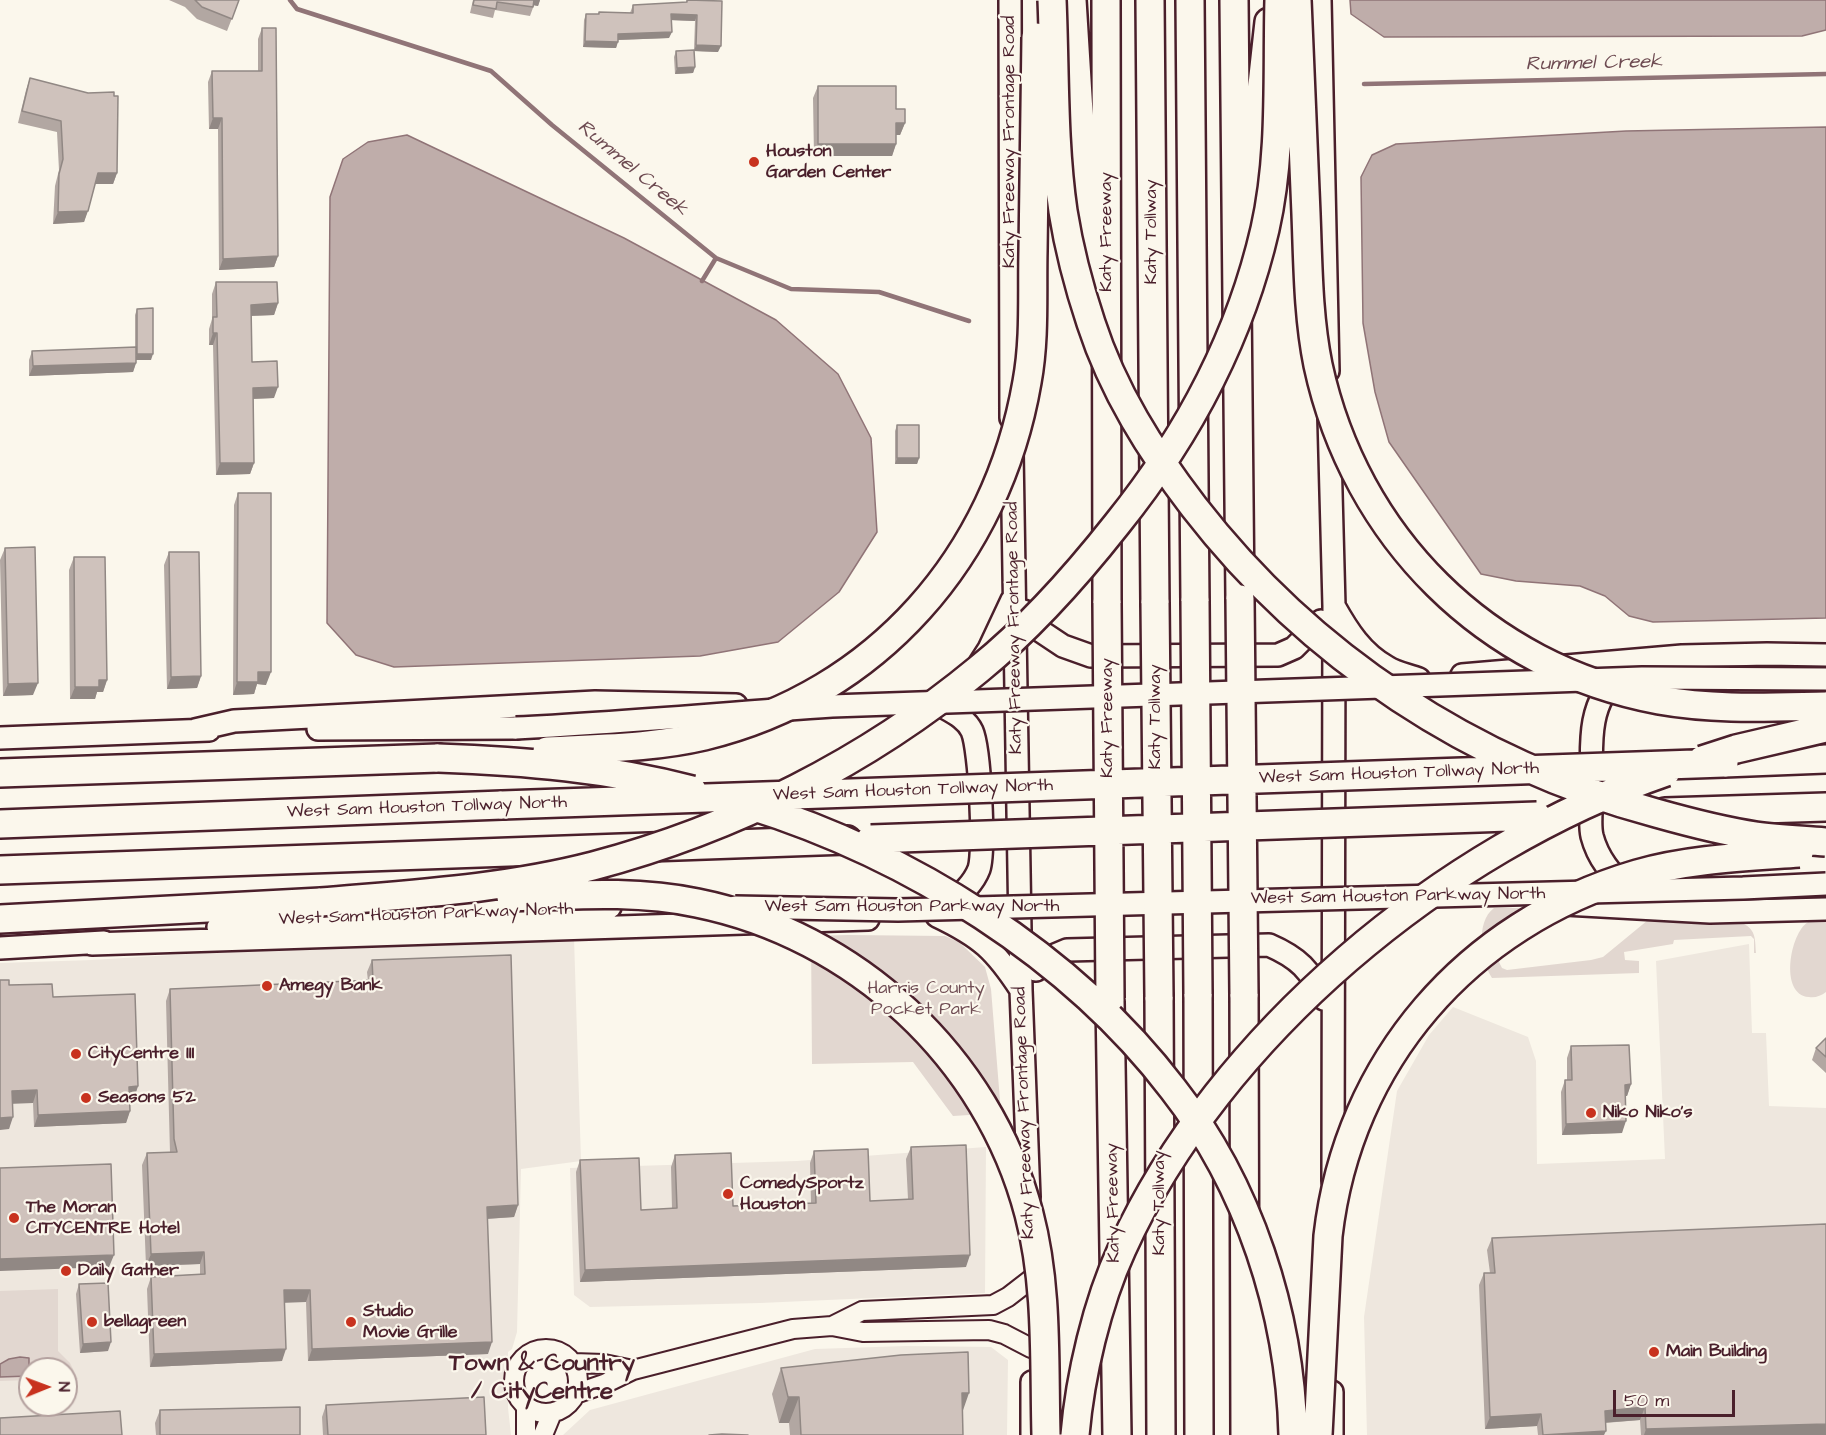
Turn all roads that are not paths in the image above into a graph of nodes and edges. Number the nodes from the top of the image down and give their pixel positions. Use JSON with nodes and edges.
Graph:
{"nodes":[{"id":1,"x":1010,"y":0,"type":"edge"},
{"id":2,"x":1037,"y":0,"type":"edge"},
{"id":3,"x":1052,"y":0,"type":"edge"},
{"id":4,"x":1072,"y":0,"type":"edge"},
{"id":5,"x":1106,"y":0,"type":"edge"},
{"id":6,"x":1150,"y":0,"type":"edge"},
{"id":7,"x":1190,"y":0,"type":"edge"},
{"id":8,"x":1234,"y":0,"type":"edge"},
{"id":9,"x":1271,"y":0,"type":"edge"},
{"id":10,"x":1279,"y":0,"type":"edge"},
{"id":11,"x":1297,"y":0,"type":"edge"},
{"id":12,"x":1320,"y":0,"type":"edge"},
{"id":13,"x":1238,"y":397,"type":"junction"},
{"id":14,"x":1108,"y":442,"type":"junction"},
{"id":15,"x":1014,"y":595,"type":"junction"},
{"id":16,"x":1334,"y":606,"type":"junction"},
{"id":17,"x":1826,"y":655,"type":"edge"},
{"id":18,"x":1682,"y":656,"type":"junction"},
{"id":19,"x":1419,"y":679,"type":"junction"},
{"id":20,"x":1826,"y":679,"type":"edge"},
{"id":21,"x":1334,"y":693,"type":"junction"},
{"id":22,"x":940,"y":705,"type":"junction"},
{"id":23,"x":1826,"y":706,"type":"edge"},
{"id":24,"x":1016,"y":707,"type":"junction"},
{"id":25,"x":1826,"y":728,"type":"edge"},
{"id":26,"x":195,"y":730,"type":"junction"},
{"id":27,"x":0,"y":738,"type":"edge"},
{"id":28,"x":438,"y":758,"type":"junction"},
{"id":29,"x":1826,"y":759,"type":"edge"},
{"id":30,"x":0,"y":773,"type":"edge"},
{"id":31,"x":1826,"y":807,"type":"edge"},
{"id":32,"x":0,"y":824,"type":"edge"},
{"id":33,"x":1826,"y":842,"type":"edge"},
{"id":34,"x":1826,"y":851,"type":"edge"},
{"id":35,"x":0,"y":870,"type":"edge"},
{"id":36,"x":1826,"y":884,"type":"edge"},
{"id":37,"x":321,"y":902,"type":"junction"},
{"id":38,"x":1406,"y":903,"type":"junction"},
{"id":39,"x":1333,"y":905,"type":"junction"},
{"id":40,"x":1826,"y":909,"type":"edge"},
{"id":41,"x":1656,"y":910,"type":"junction"},
{"id":42,"x":1020,"y":914,"type":"junction"},
{"id":43,"x":937,"y":916,"type":"junction"},
{"id":44,"x":0,"y":919,"type":"edge"},
{"id":45,"x":92,"y":944,"type":"junction"},
{"id":46,"x":0,"y":948,"type":"edge"},
{"id":47,"x":1021,"y":990,"type":"junction"},
{"id":48,"x":1333,"y":1028,"type":"junction"},
{"id":49,"x":1244,"y":1105,"type":"junction"},
{"id":50,"x":1030,"y":1280,"type":"junction"},
{"id":51,"x":832,"y":1326,"type":"junction"},
{"id":52,"x":1031,"y":1348,"type":"junction"},
{"id":53,"x":573,"y":1363,"type":"junction"},
{"id":54,"x":633,"y":1370,"type":"junction"},
{"id":55,"x":1116,"y":1378,"type":"junction"},
{"id":56,"x":575,"y":1394,"type":"junction"},
{"id":57,"x":526,"y":1406,"type":"junction"},
{"id":58,"x":552,"y":1413,"type":"junction"},
{"id":59,"x":526,"y":1435,"type":"edge"},
{"id":60,"x":543,"y":1435,"type":"edge"},
{"id":61,"x":1032,"y":1435,"type":"edge"},
{"id":62,"x":1046,"y":1435,"type":"edge"},
{"id":63,"x":1075,"y":1435,"type":"edge"},
{"id":64,"x":1108,"y":1435,"type":"edge"},
{"id":65,"x":1117,"y":1435,"type":"edge"},
{"id":66,"x":1161,"y":1435,"type":"edge"},
{"id":67,"x":1199,"y":1435,"type":"edge"},
{"id":68,"x":1245,"y":1435,"type":"edge"},
{"id":69,"x":1272,"y":1435,"type":"edge"},
{"id":70,"x":1293,"y":1435,"type":"edge"},
{"id":71,"x":1318,"y":1435,"type":"edge"},
{"id":72,"x":1332,"y":1435,"type":"edge"}],
"edges":[{"from":1,"to":15,"type":"main road","name":"Katy Freeway Frontage Road"},
{"from":2,"to":28,"type":"highway","bridge":true},
{"from":3,"to":33,"type":"highway","bridge":true},
{"from":4,"to":14,"type":"highway"},
{"from":5,"to":14,"type":"highway","name":"Katy Freeway"},
{"from":6,"to":66,"type":"highway","name":"Katy Tollway","bridge":true},
{"from":7,"to":67,"type":"highway","bridge":true},
{"from":8,"to":13,"type":"highway"},
{"from":9,"to":13,"type":"highway"},
{"from":10,"to":37,"type":"highway","bridge":true},
{"from":11,"to":23,"type":"highway","bridge":true},
{"from":12,"to":16,"type":"main road"},
{"from":13,"to":49,"type":"highway","bridge":true},
{"from":14,"to":55,"type":"highway","name":"Katy Freeway","bridge":true},
{"from":15,"to":16,"type":"main road"},
{"from":15,"to":22,"type":"main road"},
{"from":15,"to":24,"type":"main road","name":"Katy Freeway Frontage Road"},
{"from":16,"to":19,"type":"main road"},
{"from":16,"to":21,"type":"main road"},
{"from":17,"to":18,"type":"main road"},
{"from":18,"to":19,"type":"main road"},
{"from":18,"to":41,"type":"main road"},
{"from":19,"to":21,"type":"main road"},
{"from":20,"to":26,"type":"main road","bridge":true},
{"from":21,"to":24,"type":"main road"},
{"from":21,"to":39,"type":"main road"},
{"from":22,"to":24,"type":"main road"},
{"from":22,"to":26,"type":"main road"},
{"from":22,"to":43,"type":"main road"},
{"from":24,"to":42,"type":"main road","name":"Katy Freeway Frontage Road"},
{"from":25,"to":63,"type":"highway","bridge":true},
{"from":26,"to":27,"type":"main road"},
{"from":28,"to":30,"type":"highway"},
{"from":28,"to":70,"type":"highway","bridge":true},
{"from":29,"to":32,"type":"highway","name":"West Sam Houston Tollway North","bridge":true},
{"from":31,"to":35,"type":"highway","bridge":true},
{"from":34,"to":71,"type":"highway","bridge":true},
{"from":36,"to":45,"type":"main road","name":"West Sam Houston Parkway North","bridge":true},
{"from":37,"to":44,"type":"highway"},
{"from":37,"to":62,"type":"highway","bridge":true},
{"from":38,"to":39,"type":"main road"},
{"from":38,"to":41,"type":"main road"},
{"from":38,"to":48,"type":"main road"},
{"from":39,"to":42,"type":"main road"},
{"from":39,"to":48,"type":"main road"},
{"from":40,"to":41,"type":"main road"},
{"from":42,"to":43,"type":"main road"},
{"from":42,"to":47,"type":"main road","name":"Katy Freeway Frontage Road"},
{"from":43,"to":45,"type":"main road"},
{"from":43,"to":47,"type":"main road"},
{"from":45,"to":46,"type":"main road","name":"West Sam Houston Parkway North"},
{"from":47,"to":48,"type":"main road"},
{"from":47,"to":50,"type":"main road","name":"Katy Freeway Frontage Road"},
{"from":48,"to":72,"type":"main road"},
{"from":49,"to":68,"type":"highway"},
{"from":49,"to":69,"type":"highway"},
{"from":50,"to":51,"type":"street"},
{"from":50,"to":52,"type":"main road","name":"Katy Freeway Frontage Road"},
{"from":51,"to":52,"type":"street"},
{"from":51,"to":54,"type":"street"},
{"from":52,"to":61,"type":"main road","name":"Katy Freeway Frontage Road"},
{"from":53,"to":54,"type":"street"},
{"from":53,"to":56,"type":"street"},
{"from":53,"to":57,"type":"street"},
{"from":54,"to":56,"type":"street"},
{"from":55,"to":64,"type":"highway"},
{"from":55,"to":65,"type":"highway","name":"Katy Freeway"},
{"from":56,"to":58,"type":"street"},
{"from":57,"to":58,"type":"street"},
{"from":57,"to":59,"type":"street"},
{"from":58,"to":60,"type":"street"}]}
